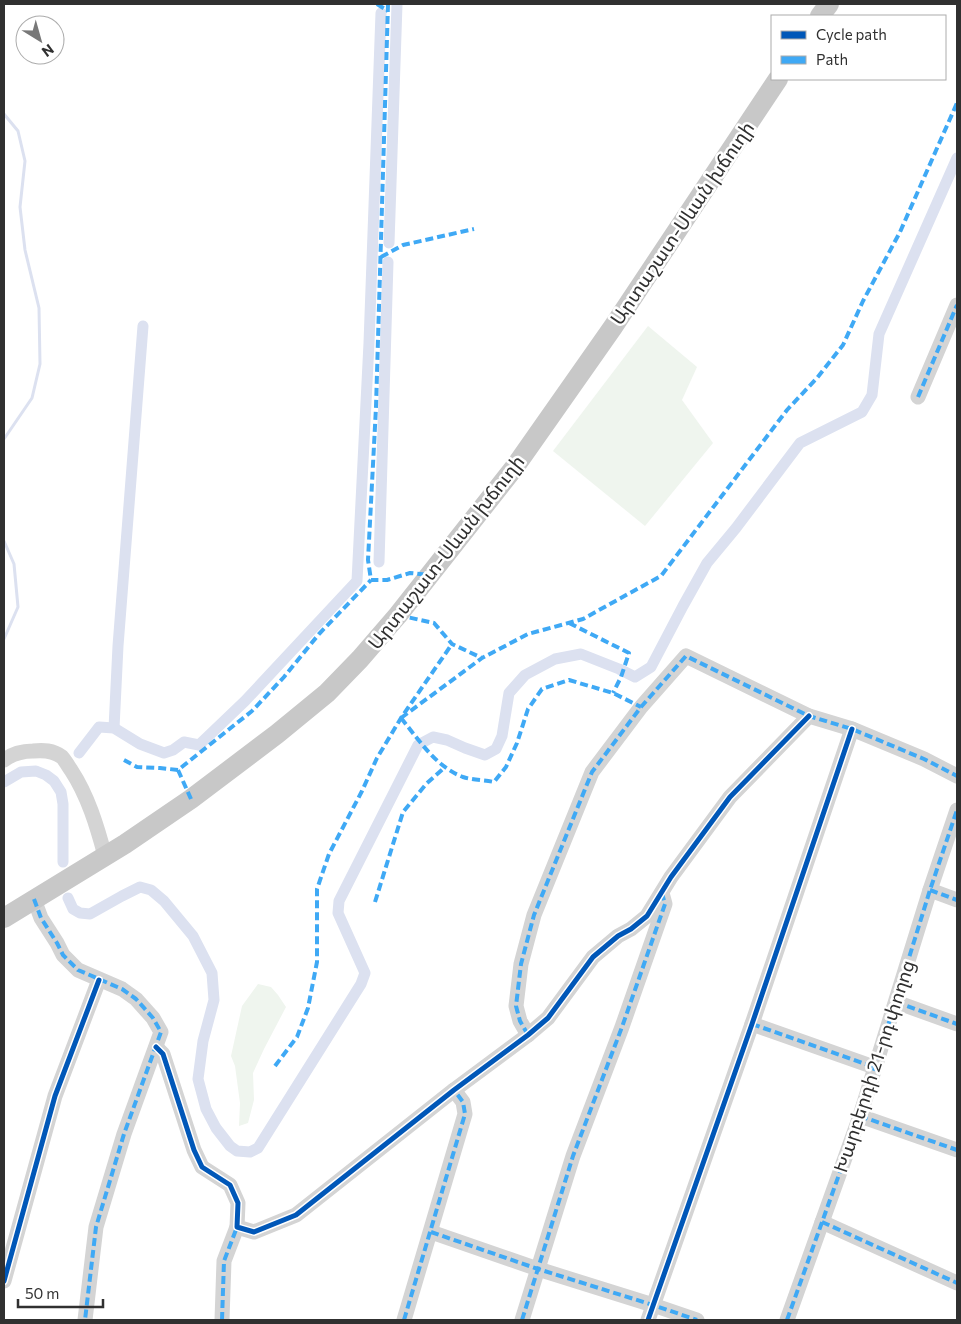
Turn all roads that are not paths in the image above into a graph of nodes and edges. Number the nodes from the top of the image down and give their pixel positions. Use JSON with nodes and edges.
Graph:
{"nodes":[{"id":1,"x":829,"y":4,"type":"edge"},
{"id":2,"x":821,"y":15,"type":"edge"},
{"id":3,"x":777,"y":80,"type":"edge"},
{"id":4,"x":957,"y":305,"type":"edge"},
{"id":5,"x":918,"y":398,"type":"dead end"},
{"id":6,"x":809,"y":716,"type":"junction"},
{"id":7,"x":852,"y":729,"type":"junction"},
{"id":8,"x":4,"y":760,"type":"edge"},
{"id":9,"x":957,"y":776,"type":"edge"},
{"id":10,"x":957,"y":810,"type":"edge"},
{"id":11,"x":105,"y":856,"type":"junction"},
{"id":12,"x":930,"y":890,"type":"junction"},
{"id":13,"x":662,"y":893,"type":"junction"},
{"id":14,"x":34,"y":900,"type":"junction"},
{"id":15,"x":957,"y":900,"type":"edge"},
{"id":16,"x":4,"y":918,"type":"edge"},
{"id":17,"x":99,"y":980,"type":"junction"},
{"id":18,"x":896,"y":1002,"type":"junction"},
{"id":19,"x":752,"y":1024,"type":"junction"},
{"id":20,"x":957,"y":1024,"type":"edge"},
{"id":21,"x":528,"y":1035,"type":"junction"},
{"id":22,"x":156,"y":1047,"type":"junction"},
{"id":23,"x":874,"y":1067,"type":"junction"},
{"id":24,"x":454,"y":1090,"type":"junction"},
{"id":25,"x":860,"y":1116,"type":"junction"},
{"id":26,"x":957,"y":1150,"type":"edge"},
{"id":27,"x":822,"y":1222,"type":"junction"},
{"id":28,"x":238,"y":1227,"type":"junction"},
{"id":29,"x":431,"y":1232,"type":"junction"},
{"id":30,"x":538,"y":1269,"type":"junction"},
{"id":31,"x":4,"y":1281,"type":"edge"},
{"id":32,"x":957,"y":1283,"type":"edge"},
{"id":33,"x":653,"y":1305,"type":"junction"},
{"id":34,"x":85,"y":1320,"type":"edge"},
{"id":35,"x":222,"y":1320,"type":"edge"},
{"id":36,"x":404,"y":1320,"type":"edge"},
{"id":37,"x":522,"y":1320,"type":"edge"},
{"id":38,"x":648,"y":1320,"type":"edge"},
{"id":39,"x":697,"y":1320,"type":"edge"},
{"id":40,"x":787,"y":1320,"type":"edge"}],
"edges":[{"from":1,"to":2,"type":"main road"},
{"from":3,"to":11,"type":"main road","name":"Արտաշատ-Սևան խճուղի"},
{"from":4,"to":5,"type":"street"},
{"from":6,"to":7,"type":"street"},
{"from":6,"to":13,"type":"street"},
{"from":6,"to":21,"type":"street"},
{"from":7,"to":9,"type":"street"},
{"from":7,"to":19,"type":"street"},
{"from":8,"to":11,"type":"street"},
{"from":10,"to":12,"type":"street","name":"Խարբերդի 21-րդ փողոց"},
{"from":11,"to":14,"type":"main road","name":"Արտաշատ-Սևան խճուղի"},
{"from":12,"to":15,"type":"street"},
{"from":12,"to":18,"type":"street","name":"Խարբերդի 21-րդ փողոց"},
{"from":13,"to":21,"type":"street"},
{"from":13,"to":30,"type":"street"},
{"from":14,"to":16,"type":"main road","name":"Արտաշատ-Սևան խճուղի"},
{"from":14,"to":17,"type":"street"},
{"from":17,"to":22,"type":"street"},
{"from":17,"to":31,"type":"street"},
{"from":18,"to":20,"type":"street"},
{"from":18,"to":23,"type":"street","name":"Խարբերդի 21-րդ փողոց"},
{"from":19,"to":23,"type":"street"},
{"from":19,"to":33,"type":"street"},
{"from":21,"to":24,"type":"street"},
{"from":22,"to":28,"type":"street"},
{"from":22,"to":34,"type":"street"},
{"from":23,"to":25,"type":"street","name":"Խարբերդի 21-րդ փողոց"},
{"from":24,"to":28,"type":"street"},
{"from":24,"to":29,"type":"street"},
{"from":25,"to":26,"type":"street"},
{"from":25,"to":27,"type":"street","name":"Խարբերդի 21-րդ փողոց"},
{"from":27,"to":32,"type":"street"},
{"from":27,"to":40,"type":"street","name":"Խարբերդի 21-րդ փողոց"},
{"from":28,"to":35,"type":"street"},
{"from":29,"to":30,"type":"street"},
{"from":29,"to":36,"type":"street"},
{"from":30,"to":33,"type":"street"},
{"from":30,"to":37,"type":"street"},
{"from":33,"to":38,"type":"street"},
{"from":33,"to":39,"type":"street"}]}
